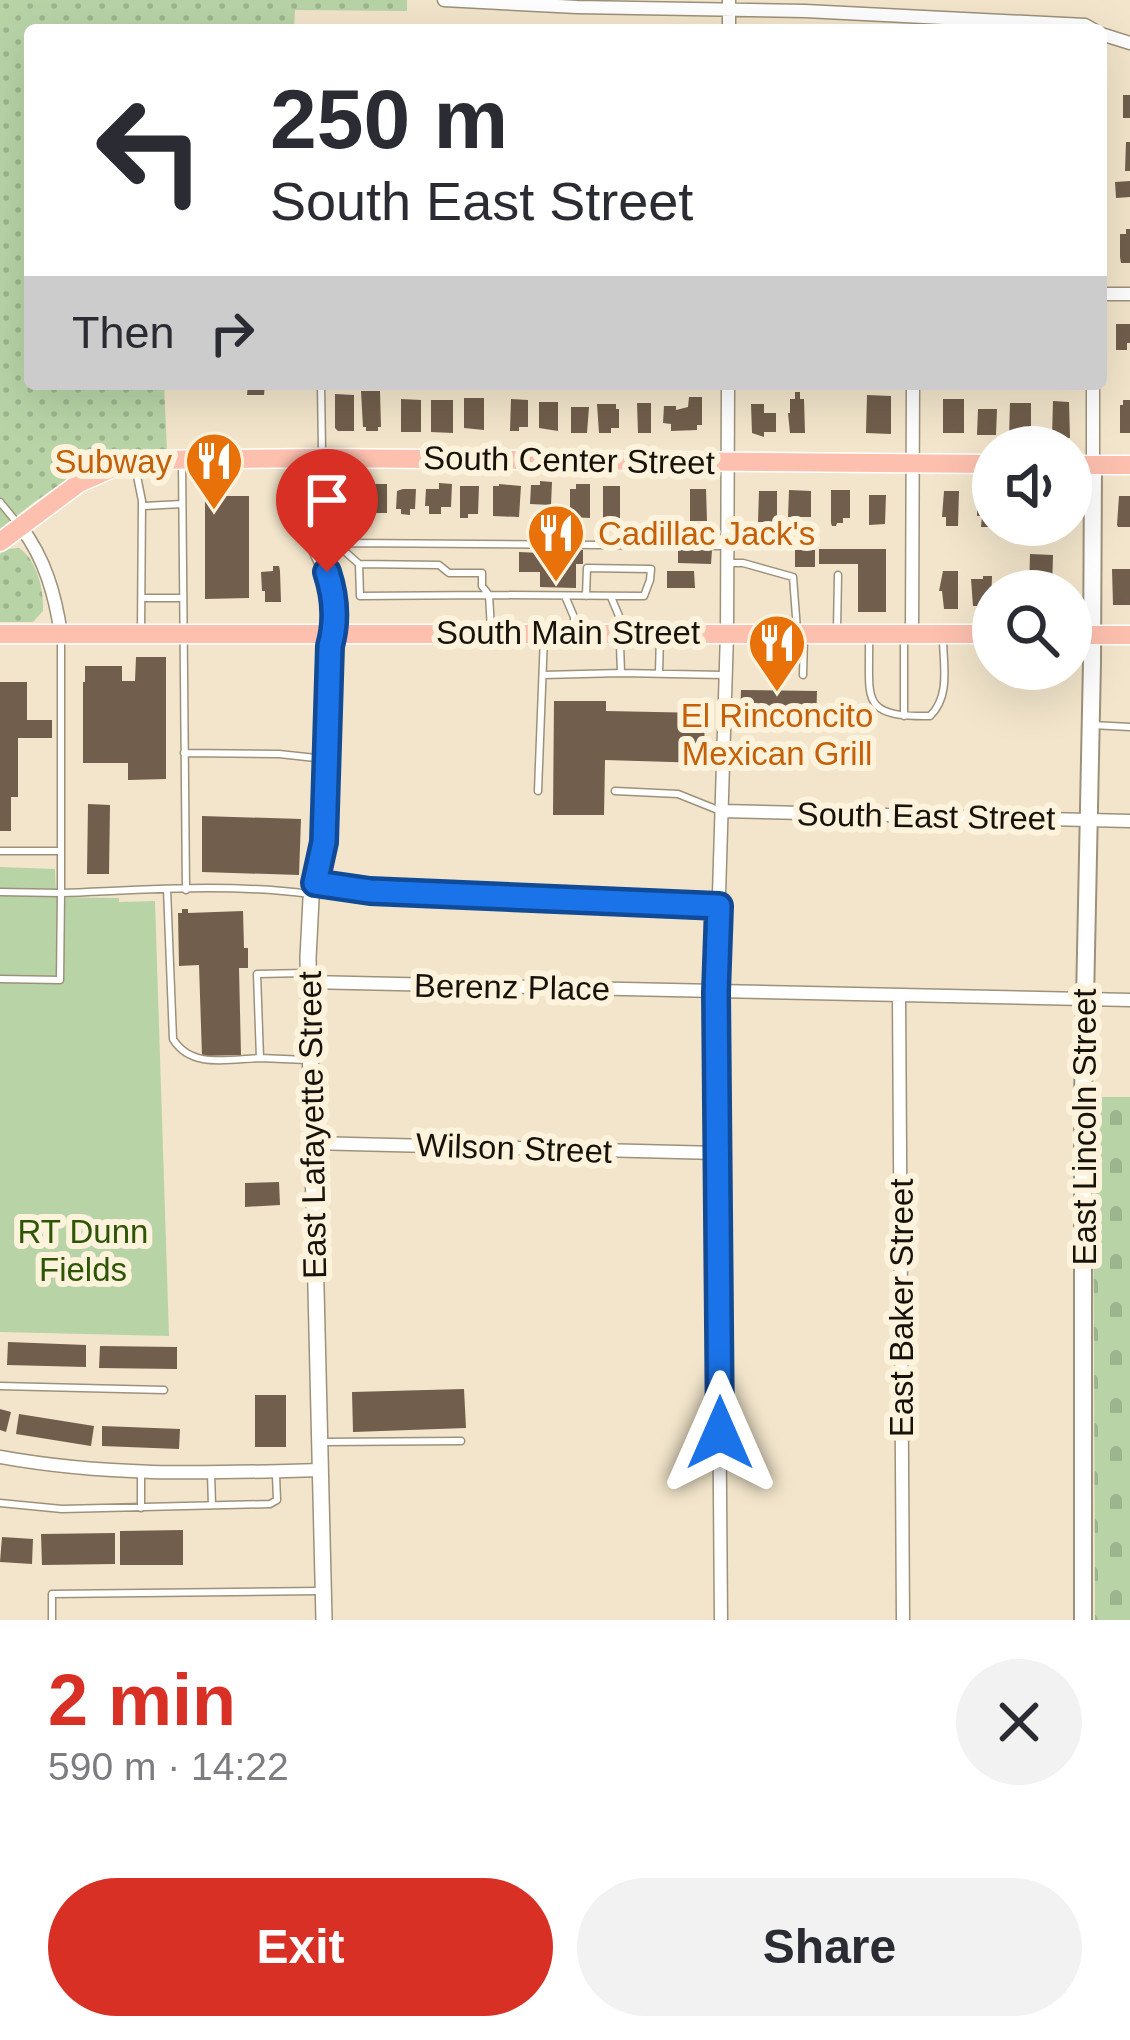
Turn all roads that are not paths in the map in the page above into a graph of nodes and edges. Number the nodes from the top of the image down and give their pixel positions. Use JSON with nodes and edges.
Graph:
{"nodes":[{"id":1,"x":444,"y":0,"type":"edge"},
{"id":2,"x":484,"y":1,"type":"edge"},
{"id":3,"x":729,"y":5,"type":"edge"},
{"id":4,"x":1067,"y":24,"type":"edge"},
{"id":5,"x":321,"y":390,"type":"edge"},
{"id":6,"x":728,"y":390,"type":"edge"},
{"id":7,"x":913,"y":390,"type":"edge"},
{"id":8,"x":1093,"y":390,"type":"edge"},
{"id":9,"x":182,"y":458,"type":"junction"},
{"id":10,"x":301,"y":458,"type":"junction"},
{"id":11,"x":322,"y":458,"type":"junction"},
{"id":12,"x":728,"y":462,"type":"junction"},
{"id":13,"x":134,"y":463,"type":"junction"},
{"id":14,"x":913,"y":464,"type":"junction"},
{"id":15,"x":972,"y":464,"type":"edge"},
{"id":16,"x":1093,"y":465,"type":"junction"},
{"id":17,"x":1130,"y":465,"type":"edge"},
{"id":18,"x":0,"y":502,"type":"edge"},
{"id":19,"x":182,"y":505,"type":"junction"},
{"id":20,"x":142,"y":506,"type":"junction"},
{"id":21,"x":21,"y":527,"type":"junction"},
{"id":22,"x":0,"y":542,"type":"edge"},
{"id":23,"x":728,"y":546,"type":"junction"},
{"id":24,"x":341,"y":548,"type":"junction"},
{"id":25,"x":315,"y":549,"type":"junction"},
{"id":26,"x":728,"y":562,"type":"junction"},
{"id":27,"x":359,"y":564,"type":"junction"},
{"id":28,"x":838,"y":574,"type":"dead end"},
{"id":29,"x":489,"y":596,"type":"junction"},
{"id":30,"x":565,"y":596,"type":"junction"},
{"id":31,"x":586,"y":596,"type":"junction"},
{"id":32,"x":610,"y":596,"type":"junction"},
{"id":33,"x":142,"y":598,"type":"junction"},
{"id":34,"x":183,"y":598,"type":"junction"},
{"id":35,"x":491,"y":632,"type":"junction"},
{"id":36,"x":544,"y":632,"type":"junction"},
{"id":37,"x":574,"y":632,"type":"junction"},
{"id":38,"x":621,"y":632,"type":"junction"},
{"id":39,"x":141,"y":633,"type":"junction"},
{"id":40,"x":183,"y":633,"type":"junction"},
{"id":41,"x":334,"y":633,"type":"junction"},
{"id":42,"x":660,"y":633,"type":"junction"},
{"id":43,"x":728,"y":633,"type":"junction"},
{"id":44,"x":801,"y":633,"type":"junction"},
{"id":45,"x":837,"y":633,"type":"junction"},
{"id":46,"x":0,"y":634,"type":"edge"},
{"id":47,"x":61,"y":634,"type":"junction"},
{"id":48,"x":868,"y":634,"type":"junction"},
{"id":49,"x":908,"y":634,"type":"junction"},
{"id":50,"x":943,"y":634,"type":"junction"},
{"id":51,"x":972,"y":634,"type":"edge"},
{"id":52,"x":1092,"y":634,"type":"joint"},
{"id":53,"x":1130,"y":635,"type":"edge"},
{"id":54,"x":621,"y":673,"type":"junction"},
{"id":55,"x":659,"y":674,"type":"junction"},
{"id":56,"x":543,"y":675,"type":"junction"},
{"id":57,"x":726,"y":675,"type":"junction"},
{"id":58,"x":803,"y":675,"type":"dead end"},
{"id":59,"x":1091,"y":690,"type":"edge"},
{"id":60,"x":904,"y":716,"type":"junction"},
{"id":61,"x":1090,"y":725,"type":"junction"},
{"id":62,"x":1130,"y":727,"type":"edge"},
{"id":63,"x":184,"y":753,"type":"junction"},
{"id":64,"x":328,"y":759,"type":"junction"},
{"id":65,"x":538,"y":791,"type":"dead end"},
{"id":66,"x":615,"y":791,"type":"dead end"},
{"id":67,"x":722,"y":811,"type":"junction"},
{"id":68,"x":1089,"y":820,"type":"junction"},
{"id":69,"x":1130,"y":821,"type":"edge"},
{"id":70,"x":0,"y":850,"type":"edge"},
{"id":71,"x":62,"y":851,"type":"junction"},
{"id":72,"x":167,"y":889,"type":"junction"},
{"id":73,"x":314,"y":889,"type":"junction"},
{"id":74,"x":186,"y":890,"type":"junction"},
{"id":75,"x":0,"y":892,"type":"edge"},
{"id":76,"x":62,"y":893,"type":"junction"},
{"id":77,"x":719,"y":906,"type":"junction"},
{"id":78,"x":308,"y":977,"type":"junction"},
{"id":79,"x":0,"y":979,"type":"edge"},
{"id":80,"x":716,"y":992,"type":"junction"},
{"id":81,"x":899,"y":997,"type":"junction"},
{"id":82,"x":1084,"y":999,"type":"junction"},
{"id":83,"x":1130,"y":1000,"type":"edge"},
{"id":84,"x":260,"y":1058,"type":"junction"},
{"id":85,"x":309,"y":1060,"type":"junction"},
{"id":86,"x":310,"y":1143,"type":"junction"},
{"id":87,"x":718,"y":1154,"type":"junction"},
{"id":88,"x":0,"y":1386,"type":"edge"},
{"id":89,"x":164,"y":1390,"type":"dead end"},
{"id":90,"x":461,"y":1441,"type":"dead end"},
{"id":91,"x":320,"y":1442,"type":"junction"},
{"id":92,"x":0,"y":1457,"type":"edge"},
{"id":93,"x":320,"y":1470,"type":"junction"},
{"id":94,"x":276,"y":1471,"type":"junction"},
{"id":95,"x":141,"y":1473,"type":"junction"},
{"id":96,"x":211,"y":1473,"type":"junction"},
{"id":97,"x":0,"y":1503,"type":"edge"},
{"id":98,"x":212,"y":1506,"type":"junction"},
{"id":99,"x":141,"y":1508,"type":"junction"},
{"id":100,"x":323,"y":1592,"type":"junction"},
{"id":101,"x":52,"y":1620,"type":"edge"},
{"id":102,"x":324,"y":1620,"type":"edge"},
{"id":103,"x":721,"y":1620,"type":"edge"},
{"id":104,"x":902,"y":1620,"type":"edge"},
{"id":105,"x":1083,"y":1620,"type":"edge"}],
"edges":[{"from":1,"to":2,"type":"street"},
{"from":2,"to":3,"type":"street"},
{"from":3,"to":4,"type":"street"},
{"from":5,"to":11,"type":"lane"},
{"from":6,"to":12,"type":"street"},
{"from":7,"to":14,"type":"street"},
{"from":8,"to":16,"type":"street"},
{"from":9,"to":10,"type":"main road","name":"South Center Street"},
{"from":9,"to":13,"type":"main road","name":"South Center Street"},
{"from":9,"to":19,"type":"lane"},
{"from":10,"to":11,"type":"main road","name":"South Center Street"},
{"from":10,"to":25,"type":"street","name":"East Lafayette Street"},
{"from":11,"to":12,"type":"main road","name":"South Center Street"},
{"from":12,"to":14,"type":"main road","name":"South Center Street"},
{"from":12,"to":23,"type":"street"},
{"from":13,"to":20,"type":"lane"},
{"from":13,"to":21,"type":"main road","name":"South Center Street"},
{"from":14,"to":15,"type":"main road","name":"South Center Street"},
{"from":14,"to":49,"type":"street"},
{"from":16,"to":17,"type":"main road"},
{"from":16,"to":52,"type":"main road","name":"East Lincoln Street"},
{"from":18,"to":21,"type":"lane"},
{"from":19,"to":20,"type":"lane"},
{"from":19,"to":34,"type":"lane"},
{"from":20,"to":33,"type":"lane"},
{"from":21,"to":22,"type":"main road"},
{"from":21,"to":47,"type":"street"},
{"from":23,"to":24,"type":"lane"},
{"from":23,"to":26,"type":"street"},
{"from":24,"to":25,"type":"lane"},
{"from":24,"to":27,"type":"lane"},
{"from":25,"to":41,"type":"street","name":"East Lafayette Street"},
{"from":26,"to":43,"type":"street"},
{"from":26,"to":44,"type":"lane"},
{"from":27,"to":29,"type":"lane"},
{"from":27,"to":29,"type":"lane"},
{"from":28,"to":45,"type":"lane"},
{"from":29,"to":30,"type":"lane"},
{"from":29,"to":35,"type":"lane"},
{"from":30,"to":31,"type":"lane"},
{"from":30,"to":37,"type":"lane"},
{"from":31,"to":32,"type":"lane"},
{"from":31,"to":32,"type":"lane"},
{"from":32,"to":38,"type":"lane"},
{"from":33,"to":34,"type":"lane"},
{"from":33,"to":39,"type":"lane"},
{"from":34,"to":40,"type":"lane"},
{"from":35,"to":36,"type":"main road","name":"South Main Street"},
{"from":35,"to":41,"type":"main road","name":"South Main Street"},
{"from":36,"to":37,"type":"main road","name":"South Main Street"},
{"from":36,"to":56,"type":"lane"},
{"from":37,"to":38,"type":"main road","name":"South Main Street"},
{"from":38,"to":42,"type":"main road","name":"South Main Street"},
{"from":38,"to":54,"type":"lane"},
{"from":39,"to":40,"type":"main road","name":"South Main Street"},
{"from":39,"to":47,"type":"main road","name":"South Main Street"},
{"from":40,"to":41,"type":"main road","name":"South Main Street"},
{"from":40,"to":63,"type":"lane"},
{"from":41,"to":64,"type":"street","name":"East Lafayette Street"},
{"from":42,"to":43,"type":"main road","name":"South Main Street"},
{"from":42,"to":55,"type":"lane"},
{"from":43,"to":44,"type":"main road","name":"South Main Street"},
{"from":43,"to":57,"type":"street"},
{"from":44,"to":45,"type":"main road","name":"South Main Street"},
{"from":44,"to":58,"type":"lane"},
{"from":45,"to":48,"type":"main road","name":"South Main Street"},
{"from":46,"to":47,"type":"main road","name":"South Main Street"},
{"from":47,"to":71,"type":"lane"},
{"from":48,"to":49,"type":"main road","name":"South Main Street"},
{"from":48,"to":60,"type":"lane"},
{"from":49,"to":50,"type":"main road","name":"South Main Street"},
{"from":49,"to":60,"type":"lane"},
{"from":50,"to":51,"type":"main road","name":"South Main Street"},
{"from":50,"to":60,"type":"lane"},
{"from":52,"to":53,"type":"main road"},
{"from":54,"to":55,"type":"lane"},
{"from":54,"to":56,"type":"lane"},
{"from":55,"to":57,"type":"lane"},
{"from":56,"to":65,"type":"lane"},
{"from":57,"to":67,"type":"street"},
{"from":59,"to":61,"type":"main road","name":"East Lincoln Street"},
{"from":61,"to":62,"type":"lane"},
{"from":61,"to":68,"type":"main road","name":"East Lincoln Street"},
{"from":63,"to":64,"type":"lane"},
{"from":63,"to":74,"type":"lane"},
{"from":64,"to":73,"type":"street","name":"East Lafayette Street"},
{"from":66,"to":67,"type":"lane"},
{"from":67,"to":68,"type":"street","name":"South East Street"},
{"from":67,"to":77,"type":"street"},
{"from":68,"to":69,"type":"street","name":"South East Street"},
{"from":68,"to":82,"type":"main road","name":"East Lincoln Street"},
{"from":70,"to":71,"type":"lane"},
{"from":71,"to":76,"type":"lane"},
{"from":72,"to":74,"type":"lane"},
{"from":72,"to":76,"type":"lane"},
{"from":72,"to":84,"type":"lane"},
{"from":73,"to":74,"type":"lane"},
{"from":73,"to":77,"type":"street"},
{"from":73,"to":78,"type":"street","name":"East Lafayette Street"},
{"from":75,"to":76,"type":"lane"},
{"from":76,"to":79,"type":"lane"},
{"from":77,"to":80,"type":"street"},
{"from":78,"to":80,"type":"street","name":"Berenz Place"},
{"from":78,"to":84,"type":"lane"},
{"from":78,"to":85,"type":"street","name":"East Lafayette Street"},
{"from":80,"to":81,"type":"street","name":"Berenz Place"},
{"from":80,"to":87,"type":"street"},
{"from":81,"to":82,"type":"street","name":"Berenz Place"},
{"from":81,"to":104,"type":"street","name":"East Baker Street"},
{"from":82,"to":83,"type":"street","name":"Berenz Place"},
{"from":82,"to":105,"type":"main road","name":"East Lincoln Street"},
{"from":84,"to":85,"type":"lane"},
{"from":85,"to":86,"type":"street","name":"East Lafayette Street"},
{"from":86,"to":87,"type":"street","name":"Wilson Street"},
{"from":86,"to":91,"type":"street","name":"East Lafayette Street"},
{"from":87,"to":103,"type":"street"},
{"from":88,"to":89,"type":"lane"},
{"from":90,"to":91,"type":"lane"},
{"from":91,"to":93,"type":"street","name":"East Lafayette Street"},
{"from":92,"to":95,"type":"street"},
{"from":93,"to":94,"type":"street"},
{"from":93,"to":100,"type":"street","name":"East Lafayette Street"},
{"from":94,"to":96,"type":"street"},
{"from":94,"to":98,"type":"lane"},
{"from":95,"to":96,"type":"street"},
{"from":95,"to":99,"type":"lane"},
{"from":96,"to":98,"type":"lane"},
{"from":97,"to":99,"type":"lane"},
{"from":98,"to":99,"type":"lane"},
{"from":100,"to":101,"type":"lane"},
{"from":100,"to":102,"type":"street","name":"East Lafayette Street"}]}
